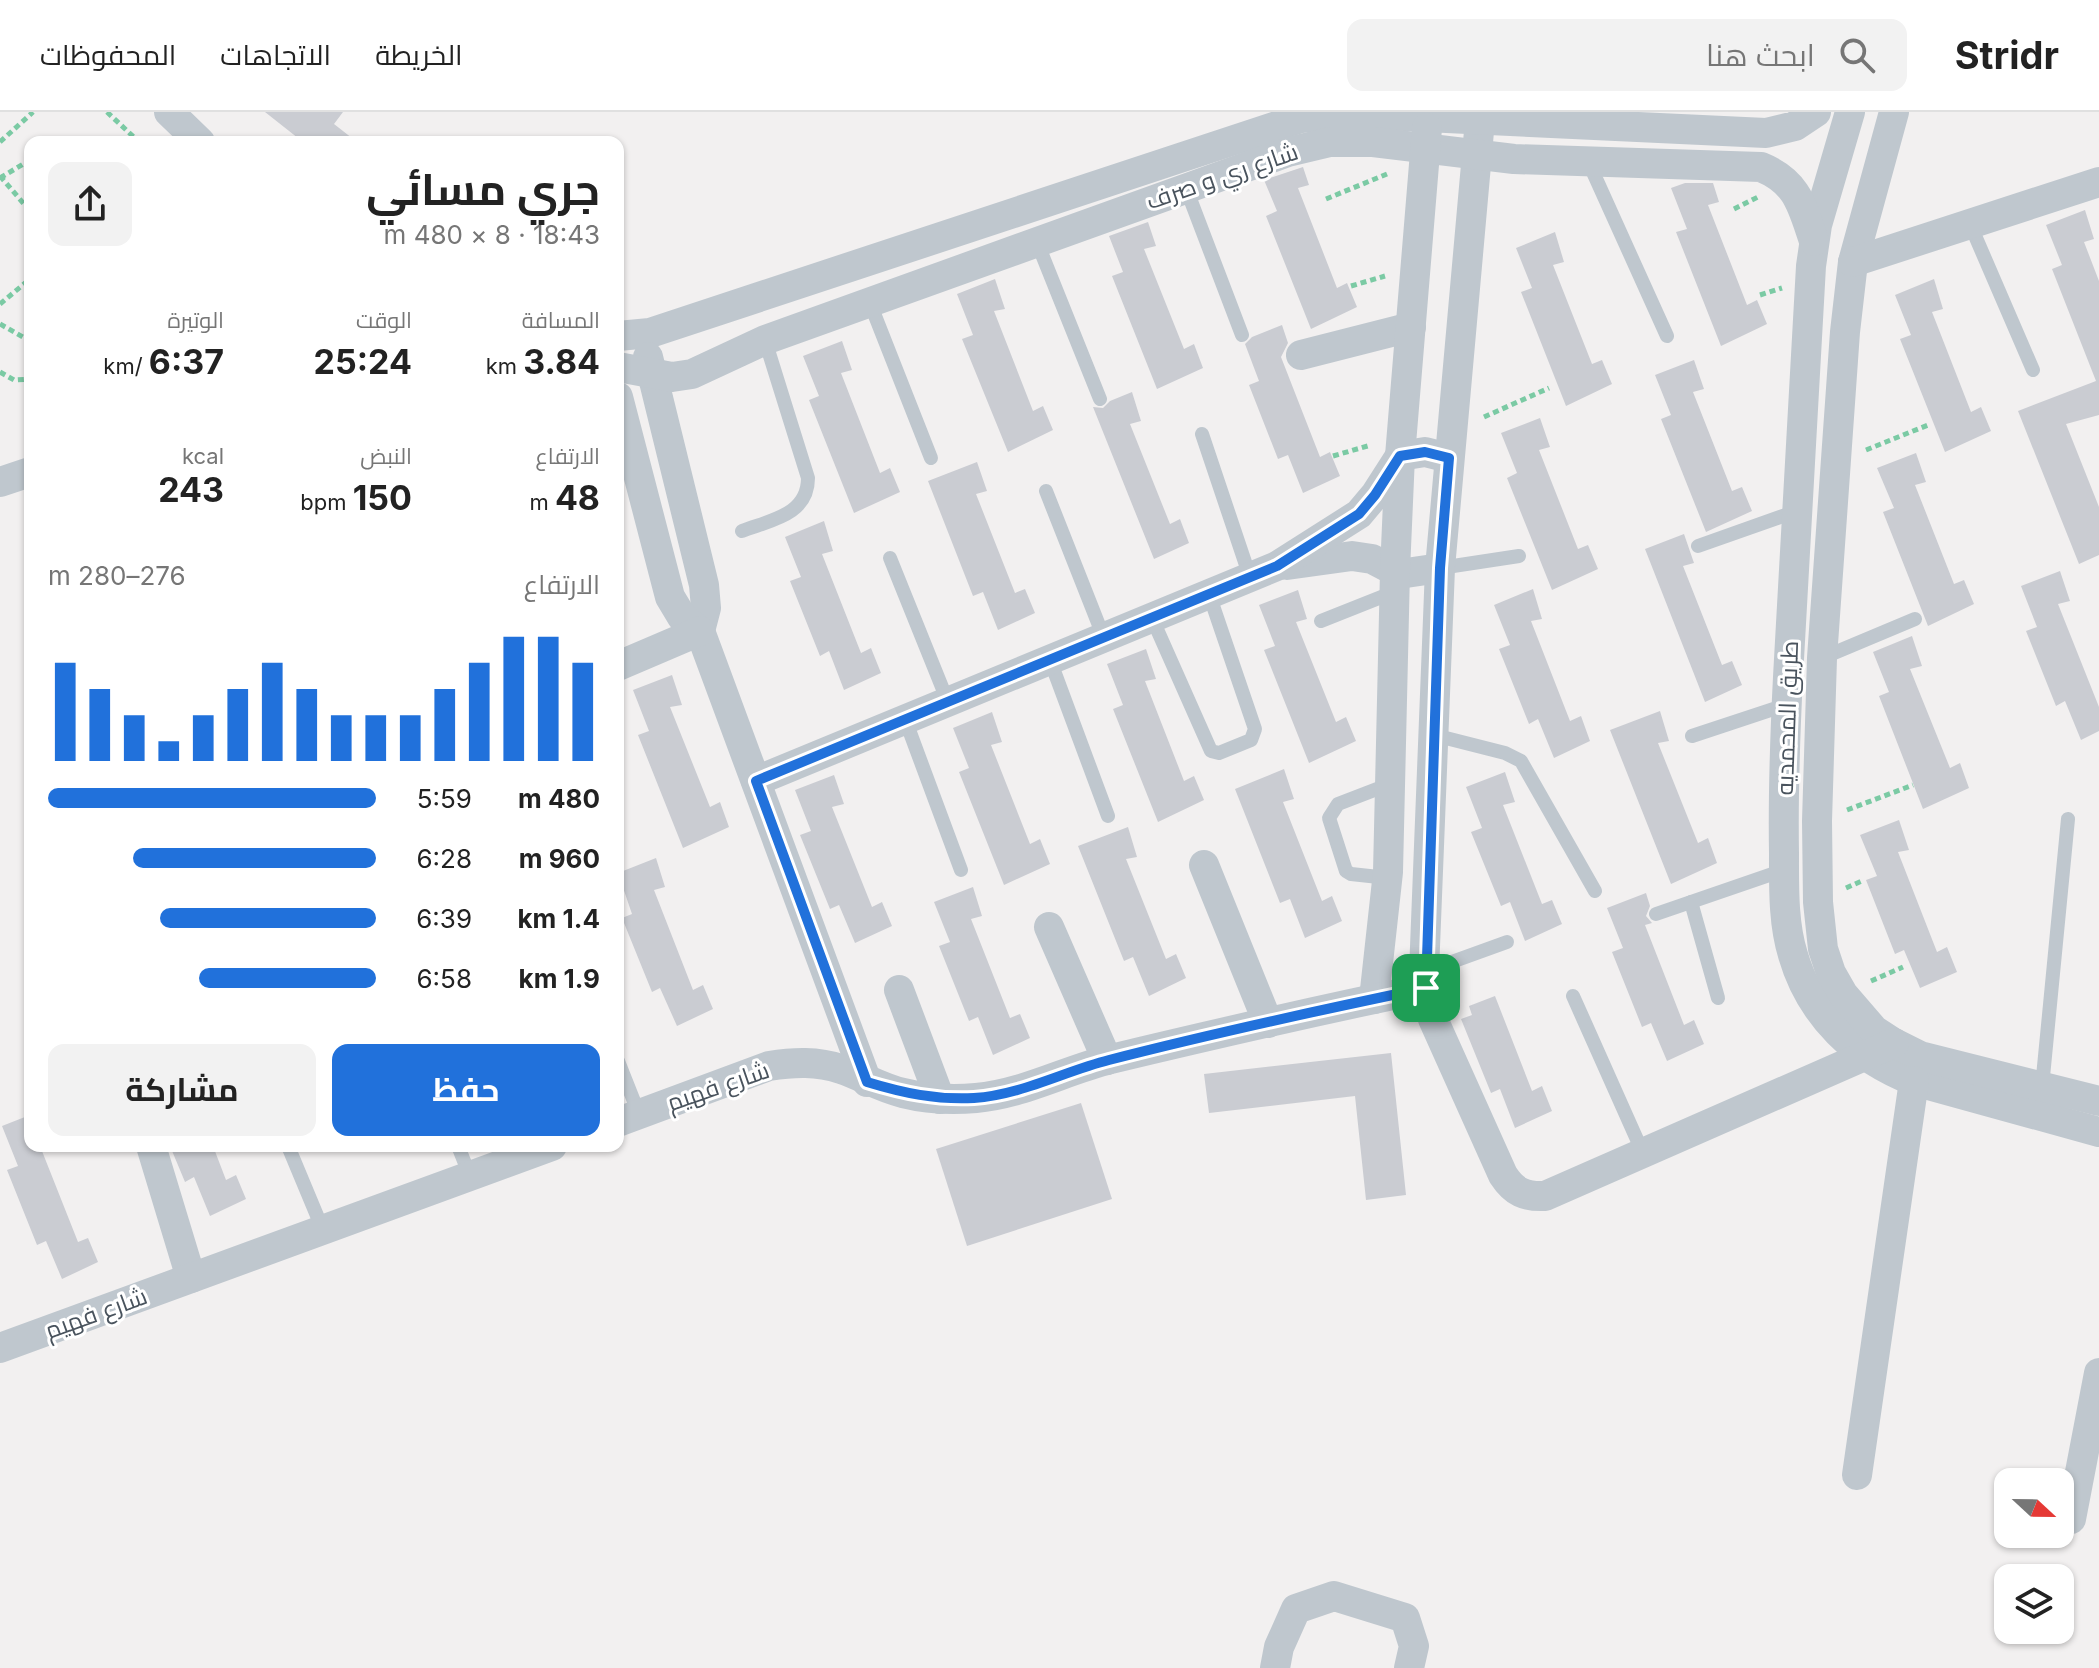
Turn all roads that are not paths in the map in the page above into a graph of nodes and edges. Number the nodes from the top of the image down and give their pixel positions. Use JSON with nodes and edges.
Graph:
{"nodes":[{"id":1,"x":169,"y":112,"type":"edge"},
{"id":2,"x":1816,"y":112,"type":"edge"},
{"id":3,"x":1850,"y":112,"type":"edge"},
{"id":4,"x":1894,"y":112,"type":"edge"},
{"id":5,"x":1378,"y":114,"type":"edge"},
{"id":6,"x":1511,"y":117,"type":"edge"},
{"id":7,"x":1428,"y":118,"type":"junction"},
{"id":8,"x":1480,"y":120,"type":"junction"},
{"id":9,"x":1700,"y":121,"type":"edge"},
{"id":10,"x":194,"y":136,"type":"edge"},
{"id":11,"x":1426,"y":154,"type":"junction"},
{"id":12,"x":1477,"y":154,"type":"junction"},
{"id":13,"x":1588,"y":161,"type":"junction"},
{"id":14,"x":1835,"y":166,"type":"junction"},
{"id":15,"x":1875,"y":174,"type":"junction"},
{"id":16,"x":2099,"y":182,"type":"edge"},
{"id":17,"x":1186,"y":188,"type":"junction"},
{"id":18,"x":1970,"y":224,"type":"junction"},
{"id":19,"x":1814,"y":241,"type":"junction"},
{"id":20,"x":1037,"y":242,"type":"junction"},
{"id":21,"x":1853,"y":262,"type":"junction"},
{"id":22,"x":870,"y":303,"type":"junction"},
{"id":23,"x":1411,"y":327,"type":"junction"},
{"id":24,"x":630,"y":335,"type":"edge"},
{"id":25,"x":1242,"y":335,"type":"dead end"},
{"id":26,"x":1667,"y":336,"type":"dead end"},
{"id":27,"x":765,"y":340,"type":"junction"},
{"id":28,"x":1301,"y":355,"type":"dead end"},
{"id":29,"x":624,"y":368,"type":"edge"},
{"id":30,"x":2033,"y":370,"type":"dead end"},
{"id":31,"x":652,"y":374,"type":"junction"},
{"id":32,"x":1100,"y":399,"type":"dead end"},
{"id":33,"x":624,"y":420,"type":"edge"},
{"id":34,"x":1202,"y":434,"type":"dead end"},
{"id":35,"x":1450,"y":444,"type":"junction"},
{"id":36,"x":1400,"y":456,"type":"junction"},
{"id":37,"x":931,"y":458,"type":"dead end"},
{"id":38,"x":24,"y":474,"type":"edge"},
{"id":39,"x":0,"y":482,"type":"edge"},
{"id":40,"x":1046,"y":491,"type":"dead end"},
{"id":41,"x":1797,"y":511,"type":"junction"},
{"id":42,"x":742,"y":531,"type":"dead end"},
{"id":43,"x":1698,"y":546,"type":"dead end"},
{"id":44,"x":1519,"y":556,"type":"dead end"},
{"id":45,"x":890,"y":558,"type":"dead end"},
{"id":46,"x":1440,"y":568,"type":"junction"},
{"id":47,"x":1264,"y":572,"type":"junction"},
{"id":48,"x":1395,"y":582,"type":"junction"},
{"id":49,"x":1209,"y":594,"type":"junction"},
{"id":50,"x":1152,"y":618,"type":"junction"},
{"id":51,"x":1915,"y":619,"type":"dead end"},
{"id":52,"x":1321,"y":621,"type":"dead end"},
{"id":53,"x":700,"y":631,"type":"junction"},
{"id":54,"x":1104,"y":638,"type":"junction"},
{"id":55,"x":1822,"y":658,"type":"junction"},
{"id":56,"x":1050,"y":660,"type":"junction"},
{"id":57,"x":624,"y":663,"type":"edge"},
{"id":58,"x":948,"y":702,"type":"junction"},
{"id":59,"x":1786,"y":705,"type":"junction"},
{"id":60,"x":905,"y":719,"type":"junction"},
{"id":61,"x":1434,"y":735,"type":"junction"},
{"id":62,"x":1692,"y":736,"type":"dead end"},
{"id":63,"x":756,"y":781,"type":"junction"},
{"id":64,"x":1390,"y":783,"type":"junction"},
{"id":65,"x":1108,"y":816,"type":"dead end"},
{"id":66,"x":2068,"y":819,"type":"dead end"},
{"id":67,"x":1204,"y":865,"type":"dead end"},
{"id":68,"x":1784,"y":869,"type":"junction"},
{"id":69,"x":961,"y":870,"type":"dead end"},
{"id":70,"x":1388,"y":878,"type":"junction"},
{"id":71,"x":1595,"y":891,"type":"dead end"},
{"id":72,"x":1691,"y":902,"type":"junction"},
{"id":73,"x":1656,"y":914,"type":"dead end"},
{"id":74,"x":1049,"y":927,"type":"dead end"},
{"id":75,"x":1507,"y":942,"type":"dead end"},
{"id":76,"x":1425,"y":980,"type":"junction"},
{"id":77,"x":899,"y":990,"type":"dead end"},
{"id":78,"x":1573,"y":996,"type":"dead end"},
{"id":79,"x":1718,"y":998,"type":"dead end"},
{"id":80,"x":1374,"y":999,"type":"junction"},
{"id":81,"x":1268,"y":1023,"type":"junction"},
{"id":82,"x":1894,"y":1043,"type":"junction"},
{"id":83,"x":1865,"y":1057,"type":"junction"},
{"id":84,"x":1107,"y":1060,"type":"junction"},
{"id":85,"x":1914,"y":1081,"type":"junction"},
{"id":86,"x":867,"y":1082,"type":"junction"},
{"id":87,"x":2042,"y":1087,"type":"junction"},
{"id":88,"x":624,"y":1092,"type":"edge"},
{"id":89,"x":940,"y":1099,"type":"junction"},
{"id":90,"x":2099,"y":1101,"type":"edge"},
{"id":91,"x":629,"y":1118,"type":"edge"},
{"id":92,"x":2099,"y":1132,"type":"edge"},
{"id":93,"x":153,"y":1152,"type":"edge"},
{"id":94,"x":290,"y":1152,"type":"edge"},
{"id":95,"x":460,"y":1152,"type":"edge"},
{"id":96,"x":536,"y":1152,"type":"edge"},
{"id":97,"x":1643,"y":1153,"type":"junction"},
{"id":98,"x":470,"y":1176,"type":"junction"},
{"id":99,"x":323,"y":1230,"type":"junction"},
{"id":100,"x":191,"y":1278,"type":"junction"},
{"id":101,"x":0,"y":1348,"type":"edge"},
{"id":102,"x":2099,"y":1373,"type":"edge"},
{"id":103,"x":1857,"y":1475,"type":"dead end"},
{"id":104,"x":2074,"y":1503,"type":"edge"},
{"id":105,"x":1275,"y":1668,"type":"edge"},
{"id":106,"x":1409,"y":1668,"type":"edge"}],
"edges":[{"from":1,"to":10,"type":"street"},
{"from":2,"to":9,"type":"street","name":"شارع ري و صرف"},
{"from":3,"to":14,"type":"street","name":"طريق المحمديه"},
{"from":4,"to":15,"type":"street","name":"طريق المحمديه"},
{"from":5,"to":7,"type":"street","name":"شارع ري و صرف"},
{"from":5,"to":24,"type":"street","name":"شارع ري و صرف"},
{"from":6,"to":8,"type":"street","name":"شارع ري و صرف"},
{"from":6,"to":9,"type":"street","name":"شارع ري و صرف"},
{"from":7,"to":8,"type":"street","name":"شارع ري و صرف"},
{"from":7,"to":11,"type":"street"},
{"from":8,"to":12,"type":"street"},
{"from":11,"to":12,"type":"street","name":"شارع ري و صرف"},
{"from":11,"to":17,"type":"street","name":"شارع ري و صرف"},
{"from":11,"to":23,"type":"street"},
{"from":12,"to":13,"type":"street","name":"شارع ري و صرف"},
{"from":12,"to":35,"type":"street"},
{"from":13,"to":19,"type":"street","name":"شارع ري و صرف"},
{"from":13,"to":26,"type":"lane"},
{"from":14,"to":15,"type":"street"},
{"from":14,"to":19,"type":"street","name":"طريق المحمديه"},
{"from":15,"to":21,"type":"street","name":"طريق المحمديه"},
{"from":16,"to":18,"type":"street"},
{"from":17,"to":20,"type":"street","name":"شارع ري و صرف"},
{"from":17,"to":25,"type":"lane"},
{"from":18,"to":21,"type":"street"},
{"from":18,"to":30,"type":"lane"},
{"from":19,"to":41,"type":"street","name":"طريق المحمديه"},
{"from":20,"to":22,"type":"street","name":"شارع ري و صرف"},
{"from":20,"to":32,"type":"lane"},
{"from":21,"to":55,"type":"street","name":"طريق المحمديه"},
{"from":22,"to":27,"type":"street","name":"شارع ري و صرف"},
{"from":22,"to":37,"type":"lane"},
{"from":23,"to":28,"type":"street"},
{"from":23,"to":36,"type":"street"},
{"from":24,"to":31,"type":"street"},
{"from":27,"to":31,"type":"street","name":"شارع ري و صرف"},
{"from":27,"to":42,"type":"lane"},
{"from":29,"to":31,"type":"street","name":"شارع ري و صرف"},
{"from":31,"to":53,"type":"street"},
{"from":33,"to":53,"type":"street"},
{"from":34,"to":47,"type":"lane"},
{"from":35,"to":36,"type":"street"},
{"from":35,"to":46,"type":"street"},
{"from":36,"to":47,"type":"street"},
{"from":36,"to":48,"type":"street"},
{"from":38,"to":39,"type":"street"},
{"from":40,"to":54,"type":"lane"},
{"from":41,"to":43,"type":"lane"},
{"from":41,"to":59,"type":"street","name":"طريق المحمديه"},
{"from":44,"to":46,"type":"lane"},
{"from":45,"to":58,"type":"lane"},
{"from":46,"to":48,"type":"street"},
{"from":46,"to":61,"type":"street"},
{"from":47,"to":48,"type":"street"},
{"from":47,"to":49,"type":"street"},
{"from":48,"to":52,"type":"lane"},
{"from":48,"to":64,"type":"street"},
{"from":49,"to":50,"type":"street"},
{"from":49,"to":50,"type":"lane"},
{"from":50,"to":54,"type":"street"},
{"from":51,"to":55,"type":"lane"},
{"from":53,"to":57,"type":"street"},
{"from":53,"to":63,"type":"street"},
{"from":54,"to":56,"type":"street"},
{"from":55,"to":82,"type":"street","name":"طريق المحمديه"},
{"from":56,"to":58,"type":"street"},
{"from":56,"to":65,"type":"lane"},
{"from":58,"to":60,"type":"street"},
{"from":59,"to":62,"type":"lane"},
{"from":59,"to":68,"type":"street","name":"طريق المحمديه"},
{"from":60,"to":63,"type":"street"},
{"from":60,"to":69,"type":"lane"},
{"from":61,"to":71,"type":"lane"},
{"from":61,"to":76,"type":"street"},
{"from":63,"to":86,"type":"street"},
{"from":64,"to":70,"type":"street"},
{"from":64,"to":70,"type":"lane"},
{"from":66,"to":87,"type":"lane"},
{"from":67,"to":81,"type":"street"},
{"from":68,"to":72,"type":"lane"},
{"from":68,"to":83,"type":"street","name":"طريق المحمديه"},
{"from":70,"to":80,"type":"street"},
{"from":72,"to":73,"type":"lane"},
{"from":72,"to":79,"type":"lane"},
{"from":74,"to":84,"type":"street"},
{"from":75,"to":76,"type":"lane"},
{"from":76,"to":80,"type":"street","name":"شارع فهيم"},
{"from":76,"to":97,"type":"street"},
{"from":77,"to":89,"type":"street"},
{"from":78,"to":97,"type":"lane"},
{"from":80,"to":81,"type":"street","name":"شارع فهيم"},
{"from":81,"to":84,"type":"street","name":"شارع فهيم"},
{"from":82,"to":83,"type":"street"},
{"from":82,"to":87,"type":"street","name":"طريق المحمديه"},
{"from":83,"to":85,"type":"street","name":"طريق المحمديه"},
{"from":83,"to":97,"type":"street"},
{"from":84,"to":89,"type":"street","name":"شارع فهيم"},
{"from":85,"to":92,"type":"street","name":"طريق المحمديه"},
{"from":85,"to":103,"type":"street"},
{"from":86,"to":89,"type":"street","name":"شارع فهيم"},
{"from":86,"to":91,"type":"street","name":"شارع فهيم"},
{"from":87,"to":90,"type":"street","name":"طريق المحمديه"},
{"from":88,"to":91,"type":"lane"},
{"from":93,"to":100,"type":"street"},
{"from":94,"to":99,"type":"lane"},
{"from":95,"to":98,"type":"lane"},
{"from":96,"to":98,"type":"street","name":"شارع فهيم"},
{"from":98,"to":99,"type":"street","name":"شارع فهيم"},
{"from":99,"to":100,"type":"street","name":"شارع فهيم"},
{"from":100,"to":101,"type":"street","name":"شارع فهيم"},
{"from":102,"to":104,"type":"street"},
{"from":105,"to":106,"type":"street"}]}
